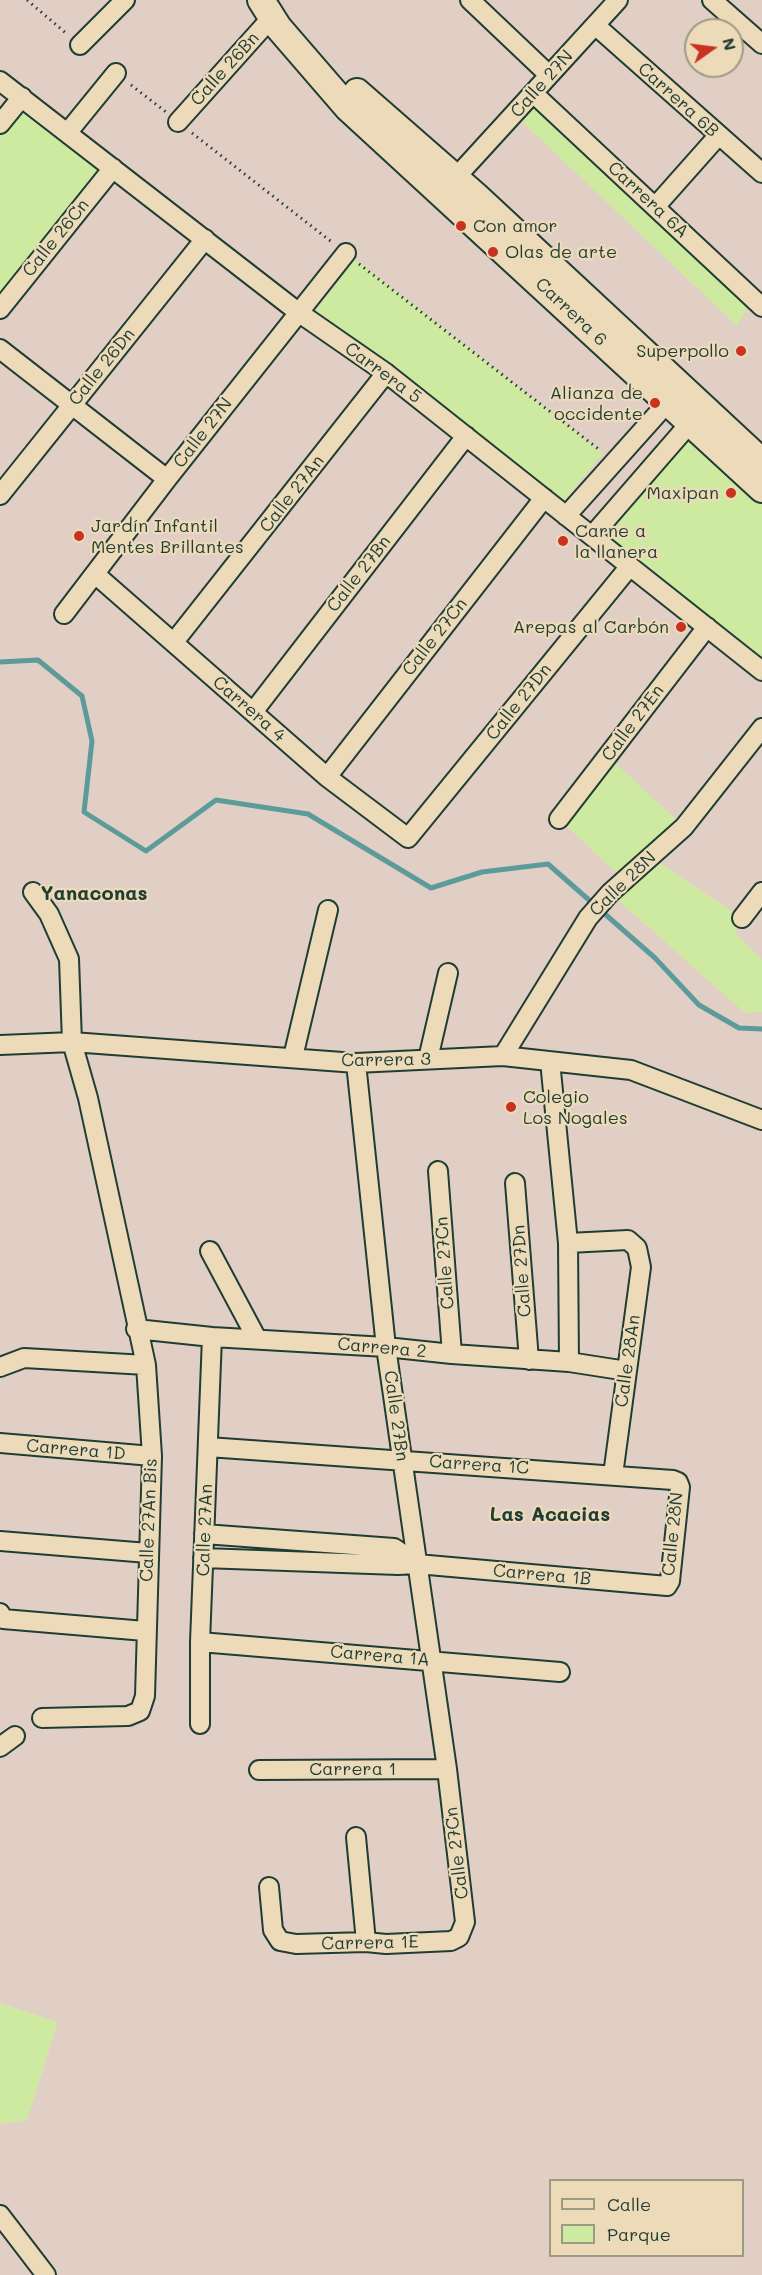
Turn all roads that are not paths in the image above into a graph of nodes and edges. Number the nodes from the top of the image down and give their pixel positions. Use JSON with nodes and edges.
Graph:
{"nodes":[{"id":1,"x":125,"y":0,"type":"edge"},
{"id":2,"x":470,"y":0,"type":"edge"},
{"id":3,"x":712,"y":0,"type":"edge"},
{"id":4,"x":613,"y":2,"type":"edge"},
{"id":5,"x":270,"y":6,"type":"edge"},
{"id":6,"x":595,"y":25,"type":"junction"},
{"id":7,"x":762,"y":44,"type":"edge"},
{"id":8,"x":80,"y":45,"type":"dead end"},
{"id":9,"x":116,"y":73,"type":"dead end"},
{"id":10,"x":549,"y":75,"type":"junction"},
{"id":11,"x":0,"y":81,"type":"edge"},
{"id":12,"x":533,"y":93,"type":"junction"},
{"id":13,"x":22,"y":97,"type":"junction"},
{"id":14,"x":178,"y":122,"type":"dead end"},
{"id":15,"x":0,"y":124,"type":"edge"},
{"id":16,"x":68,"y":132,"type":"junction"},
{"id":17,"x":718,"y":136,"type":"junction"},
{"id":18,"x":112,"y":168,"type":"junction"},
{"id":19,"x":762,"y":173,"type":"edge"},
{"id":20,"x":448,"y":186,"type":"junction"},
{"id":21,"x":655,"y":207,"type":"junction"},
{"id":22,"x":205,"y":239,"type":"junction"},
{"id":23,"x":346,"y":253,"type":"road end"},
{"id":24,"x":762,"y":307,"type":"edge"},
{"id":25,"x":0,"y":309,"type":"edge"},
{"id":26,"x":298,"y":312,"type":"junction"},
{"id":27,"x":0,"y":349,"type":"edge"},
{"id":28,"x":386,"y":373,"type":"junction"},
{"id":29,"x":675,"y":395,"type":"junction"},
{"id":30,"x":71,"y":406,"type":"junction"},
{"id":31,"x":697,"y":415,"type":"junction"},
{"id":32,"x":466,"y":436,"type":"junction"},
{"id":33,"x":762,"y":462,"type":"edge"},
{"id":34,"x":167,"y":479,"type":"junction"},
{"id":35,"x":762,"y":489,"type":"edge"},
{"id":36,"x":0,"y":495,"type":"edge"},
{"id":37,"x":544,"y":498,"type":"junction"},
{"id":38,"x":566,"y":516,"type":"junction"},
{"id":39,"x":592,"y":536,"type":"junction"},
{"id":40,"x":630,"y":566,"type":"junction"},
{"id":41,"x":95,"y":574,"type":"junction"},
{"id":42,"x":64,"y":614,"type":"dead end"},
{"id":43,"x":707,"y":627,"type":"junction"},
{"id":44,"x":174,"y":642,"type":"junction"},
{"id":45,"x":762,"y":671,"type":"edge"},
{"id":46,"x":253,"y":712,"type":"junction"},
{"id":47,"x":762,"y":728,"type":"edge"},
{"id":48,"x":327,"y":777,"type":"junction"},
{"id":49,"x":559,"y":819,"type":"dead end"},
{"id":50,"x":408,"y":838,"type":"joint"},
{"id":51,"x":33,"y":892,"type":"dead end"},
{"id":52,"x":762,"y":892,"type":"edge"},
{"id":53,"x":328,"y":910,"type":"dead end"},
{"id":54,"x":742,"y":918,"type":"dead end"},
{"id":55,"x":448,"y":973,"type":"dead end"},
{"id":56,"x":72,"y":1042,"type":"junction"},
{"id":57,"x":0,"y":1044,"type":"edge"},
{"id":58,"x":503,"y":1056,"type":"junction"},
{"id":59,"x":293,"y":1057,"type":"junction"},
{"id":60,"x":428,"y":1059,"type":"junction"},
{"id":61,"x":550,"y":1061,"type":"junction"},
{"id":62,"x":356,"y":1063,"type":"junction"},
{"id":63,"x":762,"y":1120,"type":"edge"},
{"id":64,"x":438,"y":1171,"type":"dead end"},
{"id":65,"x":515,"y":1183,"type":"dead end"},
{"id":66,"x":568,"y":1243,"type":"junction"},
{"id":67,"x":210,"y":1251,"type":"dead end"},
{"id":68,"x":136,"y":1329,"type":"junction"},
{"id":69,"x":212,"y":1337,"type":"junction"},
{"id":70,"x":257,"y":1339,"type":"junction"},
{"id":71,"x":386,"y":1347,"type":"junction"},
{"id":72,"x":452,"y":1354,"type":"junction"},
{"id":73,"x":529,"y":1360,"type":"junction"},
{"id":74,"x":569,"y":1362,"type":"junction"},
{"id":75,"x":1,"y":1365,"type":"edge"},
{"id":76,"x":146,"y":1365,"type":"junction"},
{"id":77,"x":627,"y":1371,"type":"junction"},
{"id":78,"x":0,"y":1443,"type":"edge"},
{"id":79,"x":208,"y":1447,"type":"junction"},
{"id":80,"x":152,"y":1456,"type":"junction"},
{"id":81,"x":402,"y":1459,"type":"junction"},
{"id":82,"x":613,"y":1475,"type":"junction"},
{"id":83,"x":678,"y":1482,"type":"joint"},
{"id":84,"x":204,"y":1534,"type":"junction"},
{"id":85,"x":0,"y":1541,"type":"edge"},
{"id":86,"x":148,"y":1553,"type":"junction"},
{"id":87,"x":204,"y":1558,"type":"junction"},
{"id":88,"x":417,"y":1564,"type":"junction"},
{"id":89,"x":667,"y":1586,"type":"joint"},
{"id":90,"x":2,"y":1616,"type":"edge"},
{"id":91,"x":145,"y":1631,"type":"junction"},
{"id":92,"x":200,"y":1642,"type":"junction"},
{"id":93,"x":430,"y":1660,"type":"junction"},
{"id":94,"x":560,"y":1672,"type":"dead end"},
{"id":95,"x":42,"y":1718,"type":"dead end"},
{"id":96,"x":200,"y":1724,"type":"dead end"},
{"id":97,"x":447,"y":1769,"type":"junction"},
{"id":98,"x":259,"y":1770,"type":"dead end"},
{"id":99,"x":356,"y":1837,"type":"dead end"},
{"id":100,"x":269,"y":1887,"type":"dead end"},
{"id":101,"x":459,"y":1936,"type":"joint"},
{"id":102,"x":366,"y":1942,"type":"junction"},
{"id":103,"x":0,"y":2215,"type":"edge"},
{"id":104,"x":46,"y":2275,"type":"edge"}],
"edges":[{"from":1,"to":8,"type":"street"},
{"from":2,"to":10,"type":"street"},
{"from":3,"to":7,"type":"street"},
{"from":4,"to":6,"type":"street","name":"Calle 27N"},
{"from":5,"to":14,"type":"street","name":"Calle 26Bn"},
{"from":5,"to":20,"type":"main road","name":"Carrera 6"},
{"from":6,"to":10,"type":"street","name":"Calle 27N"},
{"from":6,"to":17,"type":"street","name":"Carrera 6B"},
{"from":9,"to":16,"type":"street"},
{"from":10,"to":12,"type":"street","name":"Calle 27N"},
{"from":11,"to":13,"type":"street","name":"Carrera 5"},
{"from":12,"to":20,"type":"street","name":"Calle 27N"},
{"from":12,"to":21,"type":"street","name":"Carrera 6A"},
{"from":13,"to":15,"type":"street"},
{"from":13,"to":16,"type":"street","name":"Carrera 5"},
{"from":16,"to":18,"type":"street","name":"Carrera 5"},
{"from":17,"to":19,"type":"street","name":"Carrera 6B"},
{"from":17,"to":21,"type":"street"},
{"from":18,"to":22,"type":"street","name":"Carrera 5"},
{"from":18,"to":25,"type":"street","name":"Calle 26Cn"},
{"from":20,"to":29,"type":"main road","name":"Carrera 6"},
{"from":21,"to":24,"type":"street","name":"Carrera 6A"},
{"from":22,"to":26,"type":"street","name":"Carrera 5"},
{"from":22,"to":30,"type":"street","name":"Calle 26Dn"},
{"from":23,"to":26,"type":"street","name":"Calle 27N"},
{"from":26,"to":28,"type":"street","name":"Carrera 5"},
{"from":26,"to":34,"type":"street","name":"Calle 27N"},
{"from":27,"to":30,"type":"street"},
{"from":28,"to":32,"type":"street","name":"Carrera 5"},
{"from":28,"to":44,"type":"street","name":"Calle 27An"},
{"from":29,"to":31,"type":"main road","name":"Carrera 6"},
{"from":29,"to":38,"type":"street"},
{"from":30,"to":34,"type":"street"},
{"from":30,"to":36,"type":"street","name":"Calle 26Dn"},
{"from":31,"to":33,"type":"main road","name":"Carrera 6"},
{"from":31,"to":35,"type":"main road","name":"Carrera 6"},
{"from":31,"to":39,"type":"street"},
{"from":32,"to":37,"type":"street","name":"Carrera 5"},
{"from":32,"to":46,"type":"street","name":"Calle 27Bn"},
{"from":34,"to":41,"type":"street","name":"Calle 27N"},
{"from":37,"to":38,"type":"street","name":"Carrera 5"},
{"from":37,"to":48,"type":"street","name":"Calle 27Cn"},
{"from":38,"to":39,"type":"street","name":"Carrera 5"},
{"from":39,"to":40,"type":"street","name":"Carrera 5"},
{"from":40,"to":43,"type":"street","name":"Carrera 5"},
{"from":40,"to":50,"type":"street","name":"Calle 27Dn"},
{"from":41,"to":42,"type":"street","name":"Calle 27N"},
{"from":41,"to":44,"type":"street","name":"Carrera 4"},
{"from":43,"to":45,"type":"street","name":"Carrera 5"},
{"from":43,"to":49,"type":"street","name":"Calle 27En"},
{"from":44,"to":46,"type":"street","name":"Carrera 4"},
{"from":46,"to":48,"type":"street","name":"Carrera 4"},
{"from":47,"to":58,"type":"street","name":"Calle 28N"},
{"from":48,"to":50,"type":"street","name":"Carrera 4"},
{"from":51,"to":56,"type":"street"},
{"from":52,"to":54,"type":"street"},
{"from":53,"to":59,"type":"street"},
{"from":55,"to":60,"type":"street"},
{"from":56,"to":57,"type":"street","name":"Carrera 3"},
{"from":56,"to":59,"type":"street","name":"Carrera 3"},
{"from":56,"to":68,"type":"street"},
{"from":58,"to":60,"type":"street","name":"Carrera 3"},
{"from":58,"to":61,"type":"street","name":"Carrera 3"},
{"from":59,"to":62,"type":"street","name":"Carrera 3"},
{"from":60,"to":62,"type":"street","name":"Carrera 3"},
{"from":61,"to":63,"type":"street","name":"Carrera 3"},
{"from":61,"to":66,"type":"street"},
{"from":62,"to":71,"type":"street","name":"Calle 27Bn"},
{"from":64,"to":72,"type":"street","name":"Calle 27Cn"},
{"from":65,"to":73,"type":"street","name":"Calle 27Dn"},
{"from":66,"to":74,"type":"street"},
{"from":66,"to":77,"type":"street","name":"Calle 28An"},
{"from":67,"to":70,"type":"street"},
{"from":68,"to":69,"type":"street","name":"Carrera 2"},
{"from":68,"to":76,"type":"street","name":"Calle 27An Bis"},
{"from":69,"to":70,"type":"street","name":"Carrera 2"},
{"from":69,"to":79,"type":"street","name":"Calle 27An"},
{"from":70,"to":71,"type":"street","name":"Carrera 2"},
{"from":71,"to":72,"type":"street","name":"Carrera 2"},
{"from":71,"to":81,"type":"street","name":"Calle 27Bn"},
{"from":72,"to":73,"type":"street","name":"Carrera 2"},
{"from":73,"to":74,"type":"street","name":"Carrera 2"},
{"from":74,"to":77,"type":"street","name":"Carrera 2"},
{"from":75,"to":76,"type":"street"},
{"from":76,"to":80,"type":"street","name":"Calle 27An Bis"},
{"from":77,"to":82,"type":"street","name":"Calle 28An"},
{"from":78,"to":80,"type":"street","name":"Carrera 1D"},
{"from":79,"to":81,"type":"street","name":"Carrera 1C"},
{"from":79,"to":84,"type":"street","name":"Calle 27An"},
{"from":80,"to":86,"type":"street","name":"Calle 27An Bis"},
{"from":81,"to":82,"type":"street","name":"Carrera 1C"},
{"from":81,"to":88,"type":"street","name":"Calle 27Bn"},
{"from":82,"to":83,"type":"street","name":"Carrera 1C"},
{"from":83,"to":89,"type":"street","name":"Calle 28N"},
{"from":84,"to":87,"type":"street","name":"Calle 27An"},
{"from":84,"to":88,"type":"street","name":"Carrera 1B"},
{"from":85,"to":86,"type":"street"},
{"from":86,"to":91,"type":"street","name":"Calle 27An Bis"},
{"from":87,"to":88,"type":"street","name":"Carrera 1B"},
{"from":87,"to":92,"type":"street","name":"Calle 27An"},
{"from":88,"to":89,"type":"street","name":"Carrera 1B"},
{"from":88,"to":93,"type":"street","name":"Calle 27Bn"},
{"from":90,"to":91,"type":"street"},
{"from":91,"to":95,"type":"street","name":"Calle 27An Bis"},
{"from":92,"to":93,"type":"street","name":"Carrera 1A"},
{"from":92,"to":96,"type":"street","name":"Calle 27An"},
{"from":93,"to":94,"type":"street","name":"Carrera 1A"},
{"from":93,"to":97,"type":"street","name":"Calle 27Bn"},
{"from":97,"to":98,"type":"street","name":"Carrera 1"},
{"from":97,"to":101,"type":"street","name":"Calle 27Cn"},
{"from":99,"to":102,"type":"street"},
{"from":100,"to":102,"type":"street","name":"Carrera 1E"},
{"from":101,"to":102,"type":"street","name":"Carrera 1E"},
{"from":103,"to":104,"type":"street"}]}
